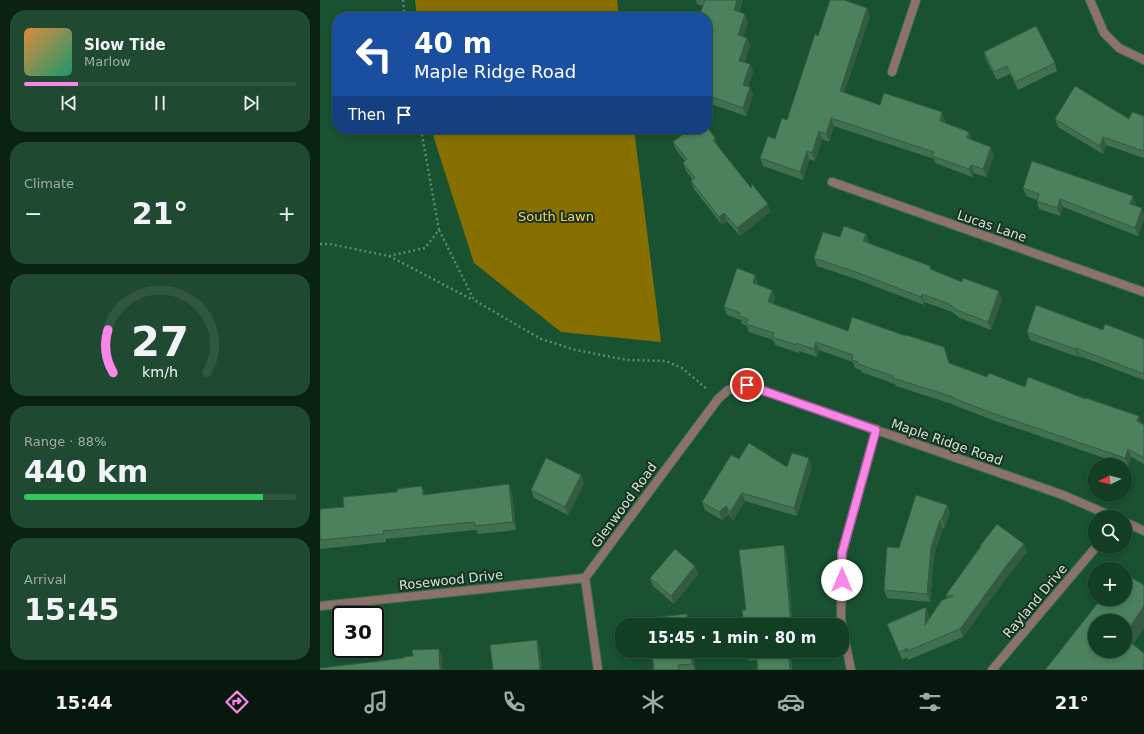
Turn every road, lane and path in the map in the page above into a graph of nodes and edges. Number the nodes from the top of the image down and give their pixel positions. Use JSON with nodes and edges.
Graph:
{"nodes":[{"id":1,"x":403,"y":0,"type":"edge"},
{"id":2,"x":916,"y":0,"type":"edge"},
{"id":3,"x":1090,"y":0,"type":"edge"},
{"id":4,"x":404,"y":12,"type":"edge"},
{"id":5,"x":1144,"y":60,"type":"edge"},
{"id":6,"x":892,"y":72,"type":"dead end"},
{"id":7,"x":422,"y":134,"type":"edge"},
{"id":8,"x":832,"y":182,"type":"dead end"},
{"id":9,"x":439,"y":230,"type":"junction"},
{"id":10,"x":320,"y":244,"type":"edge"},
{"id":11,"x":389,"y":256,"type":"junction"},
{"id":12,"x":1144,"y":292,"type":"edge"},
{"id":13,"x":474,"y":300,"type":"junction"},
{"id":14,"x":747,"y":385,"type":"joint"},
{"id":15,"x":718,"y":399,"type":"junction"},
{"id":16,"x":876,"y":430,"type":"junction"},
{"id":17,"x":1098,"y":510,"type":"edge"},
{"id":18,"x":1132,"y":525,"type":"edge"},
{"id":19,"x":1144,"y":531,"type":"edge"},
{"id":20,"x":1090,"y":554,"type":"edge"},
{"id":21,"x":585,"y":578,"type":"junction"},
{"id":22,"x":320,"y":606,"type":"edge"},
{"id":23,"x":598,"y":670,"type":"edge"},
{"id":24,"x":851,"y":670,"type":"edge"},
{"id":25,"x":992,"y":670,"type":"edge"}],
"edges":[{"from":1,"to":4,"type":"path"},
{"from":2,"to":6,"type":"street"},
{"from":3,"to":5,"type":"street"},
{"from":7,"to":9,"type":"path"},
{"from":8,"to":12,"type":"street","name":"Lucas Lane"},
{"from":9,"to":11,"type":"path"},
{"from":9,"to":13,"type":"path"},
{"from":10,"to":11,"type":"path"},
{"from":11,"to":13,"type":"path"},
{"from":13,"to":15,"type":"path"},
{"from":14,"to":15,"type":"street","name":"Glenwood Road"},
{"from":14,"to":16,"type":"street","name":"Maple Ridge Road"},
{"from":15,"to":21,"type":"street","name":"Glenwood Road"},
{"from":16,"to":17,"type":"street","name":"Maple Ridge Road"},
{"from":16,"to":24,"type":"street"},
{"from":18,"to":19,"type":"street"},
{"from":20,"to":25,"type":"street","name":"Rayland Drive"},
{"from":21,"to":22,"type":"street","name":"Rosewood Drive"},
{"from":21,"to":23,"type":"street"}]}
